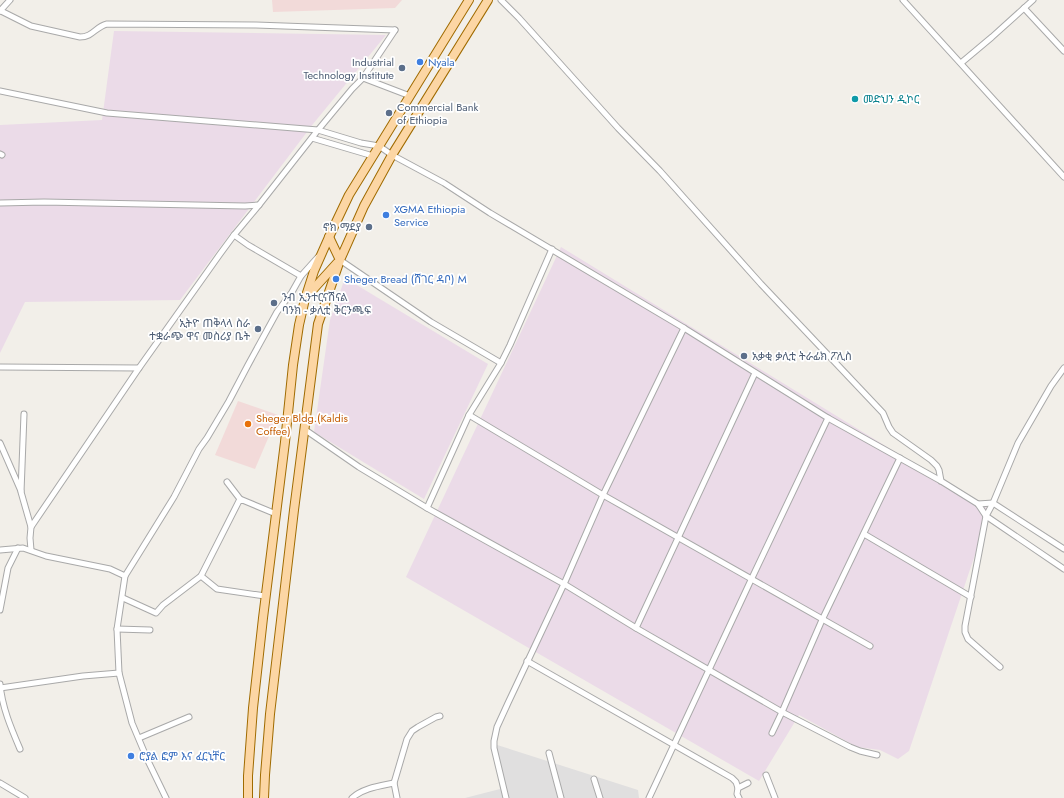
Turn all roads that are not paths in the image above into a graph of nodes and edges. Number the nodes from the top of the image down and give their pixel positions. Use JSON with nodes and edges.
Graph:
{"nodes":[{"id":1,"x":10,"y":0,"type":"edge"},
{"id":2,"x":469,"y":0,"type":"edge"},
{"id":3,"x":488,"y":0,"type":"edge"},
{"id":4,"x":501,"y":0,"type":"edge"},
{"id":5,"x":903,"y":0,"type":"edge"},
{"id":6,"x":1034,"y":0,"type":"edge"},
{"id":7,"x":1024,"y":8,"type":"junction"},
{"id":8,"x":0,"y":11,"type":"edge"},
{"id":9,"x":1064,"y":51,"type":"edge"},
{"id":10,"x":961,"y":63,"type":"junction"},
{"id":11,"x":362,"y":78,"type":"junction"},
{"id":12,"x":0,"y":91,"type":"edge"},
{"id":13,"x":410,"y":96,"type":"junction"},
{"id":14,"x":318,"y":130,"type":"junction"},
{"id":15,"x":312,"y":138,"type":"junction"},
{"id":16,"x":379,"y":146,"type":"junction"},
{"id":17,"x":392,"y":155,"type":"junction"},
{"id":18,"x":373,"y":156,"type":"junction"},
{"id":19,"x":1064,"y":177,"type":"edge"},
{"id":20,"x":0,"y":203,"type":"edge"},
{"id":21,"x":259,"y":205,"type":"junction"},
{"id":22,"x":234,"y":235,"type":"junction"},
{"id":23,"x":329,"y":237,"type":"junction"},
{"id":24,"x":552,"y":249,"type":"junction"},
{"id":25,"x":322,"y":253,"type":"junction"},
{"id":26,"x":340,"y":260,"type":"junction"},
{"id":27,"x":301,"y":276,"type":"junction"},
{"id":28,"x":305,"y":299,"type":"junction"},
{"id":29,"x":684,"y":328,"type":"junction"},
{"id":30,"x":500,"y":363,"type":"junction"},
{"id":31,"x":0,"y":367,"type":"edge"},
{"id":32,"x":139,"y":368,"type":"junction"},
{"id":33,"x":1064,"y":368,"type":"edge"},
{"id":34,"x":755,"y":373,"type":"junction"},
{"id":35,"x":24,"y":414,"type":"dead end"},
{"id":36,"x":469,"y":415,"type":"junction"},
{"id":37,"x":828,"y":418,"type":"junction"},
{"id":38,"x":304,"y":429,"type":"junction"},
{"id":39,"x":0,"y":443,"type":"edge"},
{"id":40,"x":900,"y":458,"type":"junction"},
{"id":41,"x":941,"y":481,"type":"junction"},
{"id":42,"x":227,"y":482,"type":"dead end"},
{"id":43,"x":21,"y":492,"type":"junction"},
{"id":44,"x":603,"y":495,"type":"junction"},
{"id":45,"x":240,"y":499,"type":"junction"},
{"id":46,"x":993,"y":503,"type":"junction"},
{"id":47,"x":978,"y":504,"type":"junction"},
{"id":48,"x":427,"y":508,"type":"junction"},
{"id":49,"x":276,"y":514,"type":"junction"},
{"id":50,"x":986,"y":516,"type":"junction"},
{"id":51,"x":31,"y":527,"type":"junction"},
{"id":52,"x":864,"y":534,"type":"junction"},
{"id":53,"x":679,"y":537,"type":"junction"},
{"id":54,"x":18,"y":548,"type":"junction"},
{"id":55,"x":1064,"y":549,"type":"edge"},
{"id":56,"x":0,"y":550,"type":"edge"},
{"id":57,"x":31,"y":550,"type":"junction"},
{"id":58,"x":1064,"y":569,"type":"edge"},
{"id":59,"x":126,"y":576,"type":"junction"},
{"id":60,"x":201,"y":576,"type":"junction"},
{"id":61,"x":751,"y":580,"type":"junction"},
{"id":62,"x":564,"y":584,"type":"junction"},
{"id":63,"x":265,"y":596,"type":"junction"},
{"id":64,"x":123,"y":598,"type":"junction"},
{"id":65,"x":971,"y":598,"type":"junction"},
{"id":66,"x":0,"y":610,"type":"edge"},
{"id":67,"x":822,"y":620,"type":"junction"},
{"id":68,"x":636,"y":628,"type":"junction"},
{"id":69,"x":117,"y":629,"type":"junction"},
{"id":70,"x":150,"y":630,"type":"dead end"},
{"id":71,"x":870,"y":646,"type":"dead end"},
{"id":72,"x":527,"y":661,"type":"junction"},
{"id":73,"x":1000,"y":667,"type":"dead end"},
{"id":74,"x":709,"y":670,"type":"junction"},
{"id":75,"x":118,"y":673,"type":"junction"},
{"id":76,"x":0,"y":684,"type":"edge"},
{"id":77,"x":0,"y":688,"type":"edge"},
{"id":78,"x":782,"y":712,"type":"junction"},
{"id":79,"x":440,"y":716,"type":"dead end"},
{"id":80,"x":189,"y":717,"type":"dead end"},
{"id":81,"x":772,"y":733,"type":"dead end"},
{"id":82,"x":138,"y":738,"type":"junction"},
{"id":83,"x":674,"y":745,"type":"junction"},
{"id":84,"x":20,"y":749,"type":"dead end"},
{"id":85,"x":549,"y":753,"type":"dead end"},
{"id":86,"x":876,"y":755,"type":"dead end"},
{"id":87,"x":766,"y":776,"type":"dead end"},
{"id":88,"x":594,"y":779,"type":"dead end"},
{"id":89,"x":0,"y":783,"type":"edge"},
{"id":90,"x":394,"y":783,"type":"junction"},
{"id":91,"x":748,"y":783,"type":"dead end"},
{"id":92,"x":738,"y":788,"type":"junction"},
{"id":93,"x":25,"y":798,"type":"edge"},
{"id":94,"x":166,"y":798,"type":"edge"},
{"id":95,"x":248,"y":798,"type":"edge"},
{"id":96,"x":264,"y":798,"type":"edge"},
{"id":97,"x":352,"y":798,"type":"edge"},
{"id":98,"x":397,"y":798,"type":"edge"},
{"id":99,"x":506,"y":798,"type":"edge"},
{"id":100,"x":561,"y":798,"type":"edge"},
{"id":101,"x":600,"y":798,"type":"edge"},
{"id":102,"x":649,"y":798,"type":"edge"},
{"id":103,"x":739,"y":798,"type":"edge"},
{"id":104,"x":775,"y":798,"type":"edge"}],
"edges":[{"from":1,"to":8,"type":"street"},
{"from":2,"to":13,"type":"main road"},
{"from":3,"to":17,"type":"main road"},
{"from":4,"to":41,"type":"street"},
{"from":5,"to":10,"type":"street"},
{"from":6,"to":7,"type":"street"},
{"from":7,"to":9,"type":"street"},
{"from":7,"to":10,"type":"street"},
{"from":8,"to":11,"type":"street"},
{"from":10,"to":19,"type":"street"},
{"from":11,"to":13,"type":"street"},
{"from":11,"to":14,"type":"street"},
{"from":12,"to":14,"type":"street"},
{"from":13,"to":16,"type":"main road"},
{"from":14,"to":15,"type":"street"},
{"from":14,"to":16,"type":"street"},
{"from":15,"to":18,"type":"street"},
{"from":15,"to":21,"type":"street"},
{"from":16,"to":17,"type":"street"},
{"from":16,"to":18,"type":"main road"},
{"from":17,"to":24,"type":"street"},
{"from":17,"to":26,"type":"main road"},
{"from":18,"to":23,"type":"main road"},
{"from":20,"to":21,"type":"street"},
{"from":21,"to":22,"type":"street"},
{"from":22,"to":27,"type":"street"},
{"from":22,"to":32,"type":"street"},
{"from":23,"to":25,"type":"main road"},
{"from":23,"to":26,"type":"main road"},
{"from":24,"to":29,"type":"street"},
{"from":24,"to":30,"type":"street"},
{"from":25,"to":27,"type":"street"},
{"from":25,"to":28,"type":"main road"},
{"from":26,"to":28,"type":"main road"},
{"from":26,"to":30,"type":"street"},
{"from":26,"to":38,"type":"main road"},
{"from":27,"to":59,"type":"street"},
{"from":28,"to":49,"type":"main road"},
{"from":29,"to":34,"type":"street"},
{"from":29,"to":44,"type":"street"},
{"from":30,"to":36,"type":"street"},
{"from":31,"to":32,"type":"street"},
{"from":32,"to":51,"type":"street"},
{"from":33,"to":46,"type":"street"},
{"from":34,"to":37,"type":"street"},
{"from":34,"to":53,"type":"street"},
{"from":35,"to":43,"type":"street"},
{"from":36,"to":44,"type":"street"},
{"from":36,"to":48,"type":"street"},
{"from":37,"to":40,"type":"street"},
{"from":37,"to":61,"type":"street"},
{"from":38,"to":48,"type":"street"},
{"from":38,"to":96,"type":"main road"},
{"from":39,"to":43,"type":"street"},
{"from":40,"to":41,"type":"street"},
{"from":40,"to":52,"type":"street"},
{"from":41,"to":47,"type":"street"},
{"from":42,"to":45,"type":"street"},
{"from":43,"to":51,"type":"street"},
{"from":44,"to":53,"type":"street"},
{"from":44,"to":62,"type":"street"},
{"from":45,"to":49,"type":"street"},
{"from":45,"to":60,"type":"street"},
{"from":46,"to":47,"type":"street"},
{"from":46,"to":50,"type":"street"},
{"from":46,"to":55,"type":"street"},
{"from":47,"to":50,"type":"street"},
{"from":48,"to":62,"type":"street"},
{"from":49,"to":63,"type":"main road"},
{"from":50,"to":58,"type":"street"},
{"from":50,"to":65,"type":"street"},
{"from":51,"to":57,"type":"street"},
{"from":52,"to":65,"type":"street"},
{"from":52,"to":67,"type":"street"},
{"from":53,"to":61,"type":"street"},
{"from":53,"to":68,"type":"street"},
{"from":54,"to":56,"type":"street"},
{"from":54,"to":57,"type":"street"},
{"from":54,"to":66,"type":"street"},
{"from":57,"to":59,"type":"street"},
{"from":59,"to":64,"type":"street"},
{"from":60,"to":63,"type":"street"},
{"from":60,"to":64,"type":"street"},
{"from":61,"to":67,"type":"street"},
{"from":61,"to":74,"type":"street"},
{"from":62,"to":68,"type":"street"},
{"from":62,"to":72,"type":"street"},
{"from":63,"to":95,"type":"main road"},
{"from":64,"to":69,"type":"street"},
{"from":65,"to":73,"type":"street"},
{"from":67,"to":71,"type":"street"},
{"from":67,"to":78,"type":"street"},
{"from":68,"to":74,"type":"street"},
{"from":69,"to":70,"type":"street"},
{"from":69,"to":75,"type":"street"},
{"from":72,"to":83,"type":"street"},
{"from":72,"to":99,"type":"street"},
{"from":74,"to":78,"type":"street"},
{"from":74,"to":83,"type":"street"},
{"from":75,"to":77,"type":"street"},
{"from":75,"to":82,"type":"street"},
{"from":76,"to":77,"type":"street"},
{"from":77,"to":84,"type":"street"},
{"from":78,"to":81,"type":"street"},
{"from":78,"to":86,"type":"street"},
{"from":79,"to":90,"type":"street"},
{"from":80,"to":82,"type":"street"},
{"from":82,"to":94,"type":"street"},
{"from":83,"to":92,"type":"street"},
{"from":83,"to":102,"type":"street"},
{"from":85,"to":100,"type":"street"},
{"from":87,"to":104,"type":"street"},
{"from":88,"to":101,"type":"street"},
{"from":89,"to":93,"type":"street"},
{"from":90,"to":97,"type":"street"},
{"from":90,"to":98,"type":"street"},
{"from":91,"to":92,"type":"street"},
{"from":92,"to":103,"type":"street"}]}
